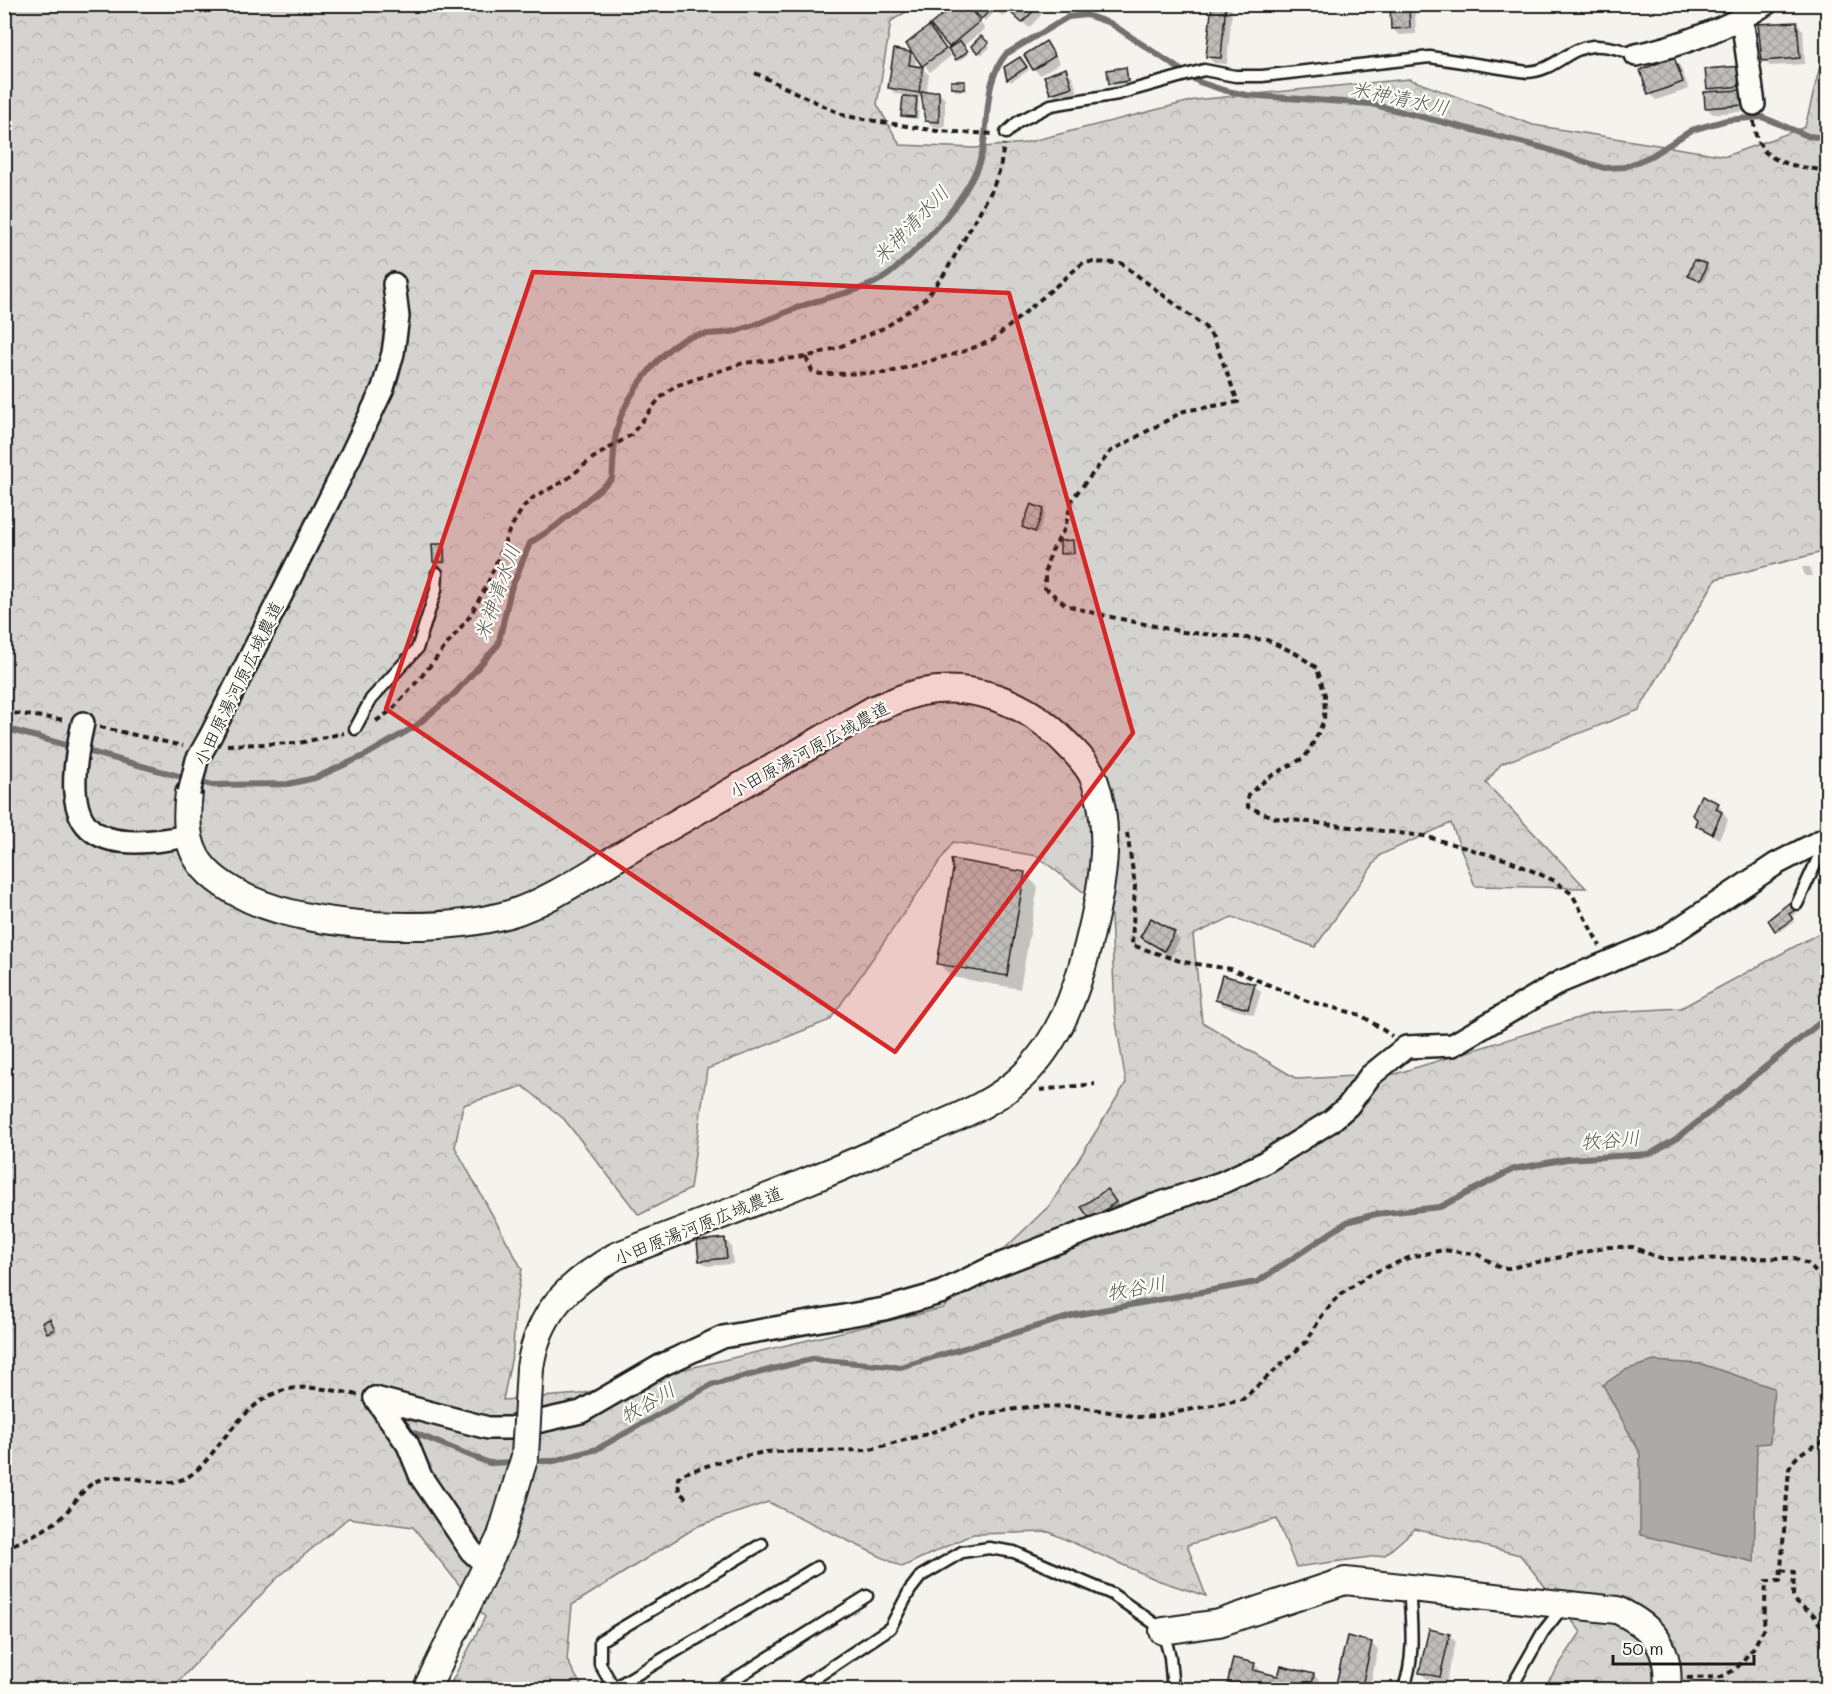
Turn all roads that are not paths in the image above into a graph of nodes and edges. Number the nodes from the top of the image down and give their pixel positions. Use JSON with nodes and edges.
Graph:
{"nodes":[{"id":1,"x":1766,"y":4,"type":"edge"},
{"id":2,"x":1742,"y":18,"type":"junction"},
{"id":3,"x":1636,"y":55,"type":"joint"},
{"id":4,"x":1754,"y":104,"type":"dead end"},
{"id":5,"x":1002,"y":134,"type":"road end"},
{"id":6,"x":394,"y":284,"type":"dead end"},
{"id":7,"x":437,"y":573,"type":"dead end"},
{"id":8,"x":82,"y":728,"type":"road end"},
{"id":9,"x":355,"y":729,"type":"road end"},
{"id":10,"x":189,"y":792,"type":"joint"},
{"id":11,"x":187,"y":836,"type":"junction"},
{"id":12,"x":1827,"y":837,"type":"edge"},
{"id":13,"x":1797,"y":904,"type":"dead end"},
{"id":14,"x":762,"y":1544,"type":"dead end"},
{"id":15,"x":487,"y":1566,"type":"junction"},
{"id":16,"x":817,"y":1567,"type":"dead end"},
{"id":17,"x":1409,"y":1587,"type":"junction"},
{"id":18,"x":867,"y":1596,"type":"dead end"},
{"id":19,"x":1565,"y":1605,"type":"junction"},
{"id":20,"x":1163,"y":1630,"type":"junction"},
{"id":21,"x":1668,"y":1684,"type":"edge"},
{"id":22,"x":615,"y":1688,"type":"edge"},
{"id":23,"x":426,"y":1689,"type":"edge"},
{"id":24,"x":717,"y":1689,"type":"edge"},
{"id":25,"x":797,"y":1689,"type":"edge"},
{"id":26,"x":1173,"y":1689,"type":"edge"},
{"id":27,"x":1403,"y":1689,"type":"edge"},
{"id":28,"x":1510,"y":1689,"type":"edge"}],
"edges":[{"from":1,"to":2,"type":"street"},
{"from":2,"to":3,"type":"street"},
{"from":2,"to":4,"type":"street"},
{"from":3,"to":5,"type":"lane"},
{"from":6,"to":10,"type":"street","name":"小田原湯河原広域農道","bridge":true},
{"from":7,"to":9,"type":"lane"},
{"from":8,"to":11,"type":"street"},
{"from":10,"to":11,"type":"street","name":"小田原湯河原広域農道"},
{"from":11,"to":15,"type":"street","name":"小田原湯河原広域農道","bridge":true},
{"from":12,"to":13,"type":"lane"},
{"from":12,"to":15,"type":"street"},
{"from":14,"to":22,"type":"lane"},
{"from":15,"to":23,"type":"street","name":"小田原湯河原広域農道"},
{"from":16,"to":22,"type":"lane"},
{"from":17,"to":19,"type":"street"},
{"from":17,"to":20,"type":"street"},
{"from":17,"to":27,"type":"lane"},
{"from":18,"to":24,"type":"lane"},
{"from":19,"to":21,"type":"street"},
{"from":19,"to":28,"type":"lane"},
{"from":20,"to":25,"type":"lane"},
{"from":20,"to":26,"type":"lane"}]}
